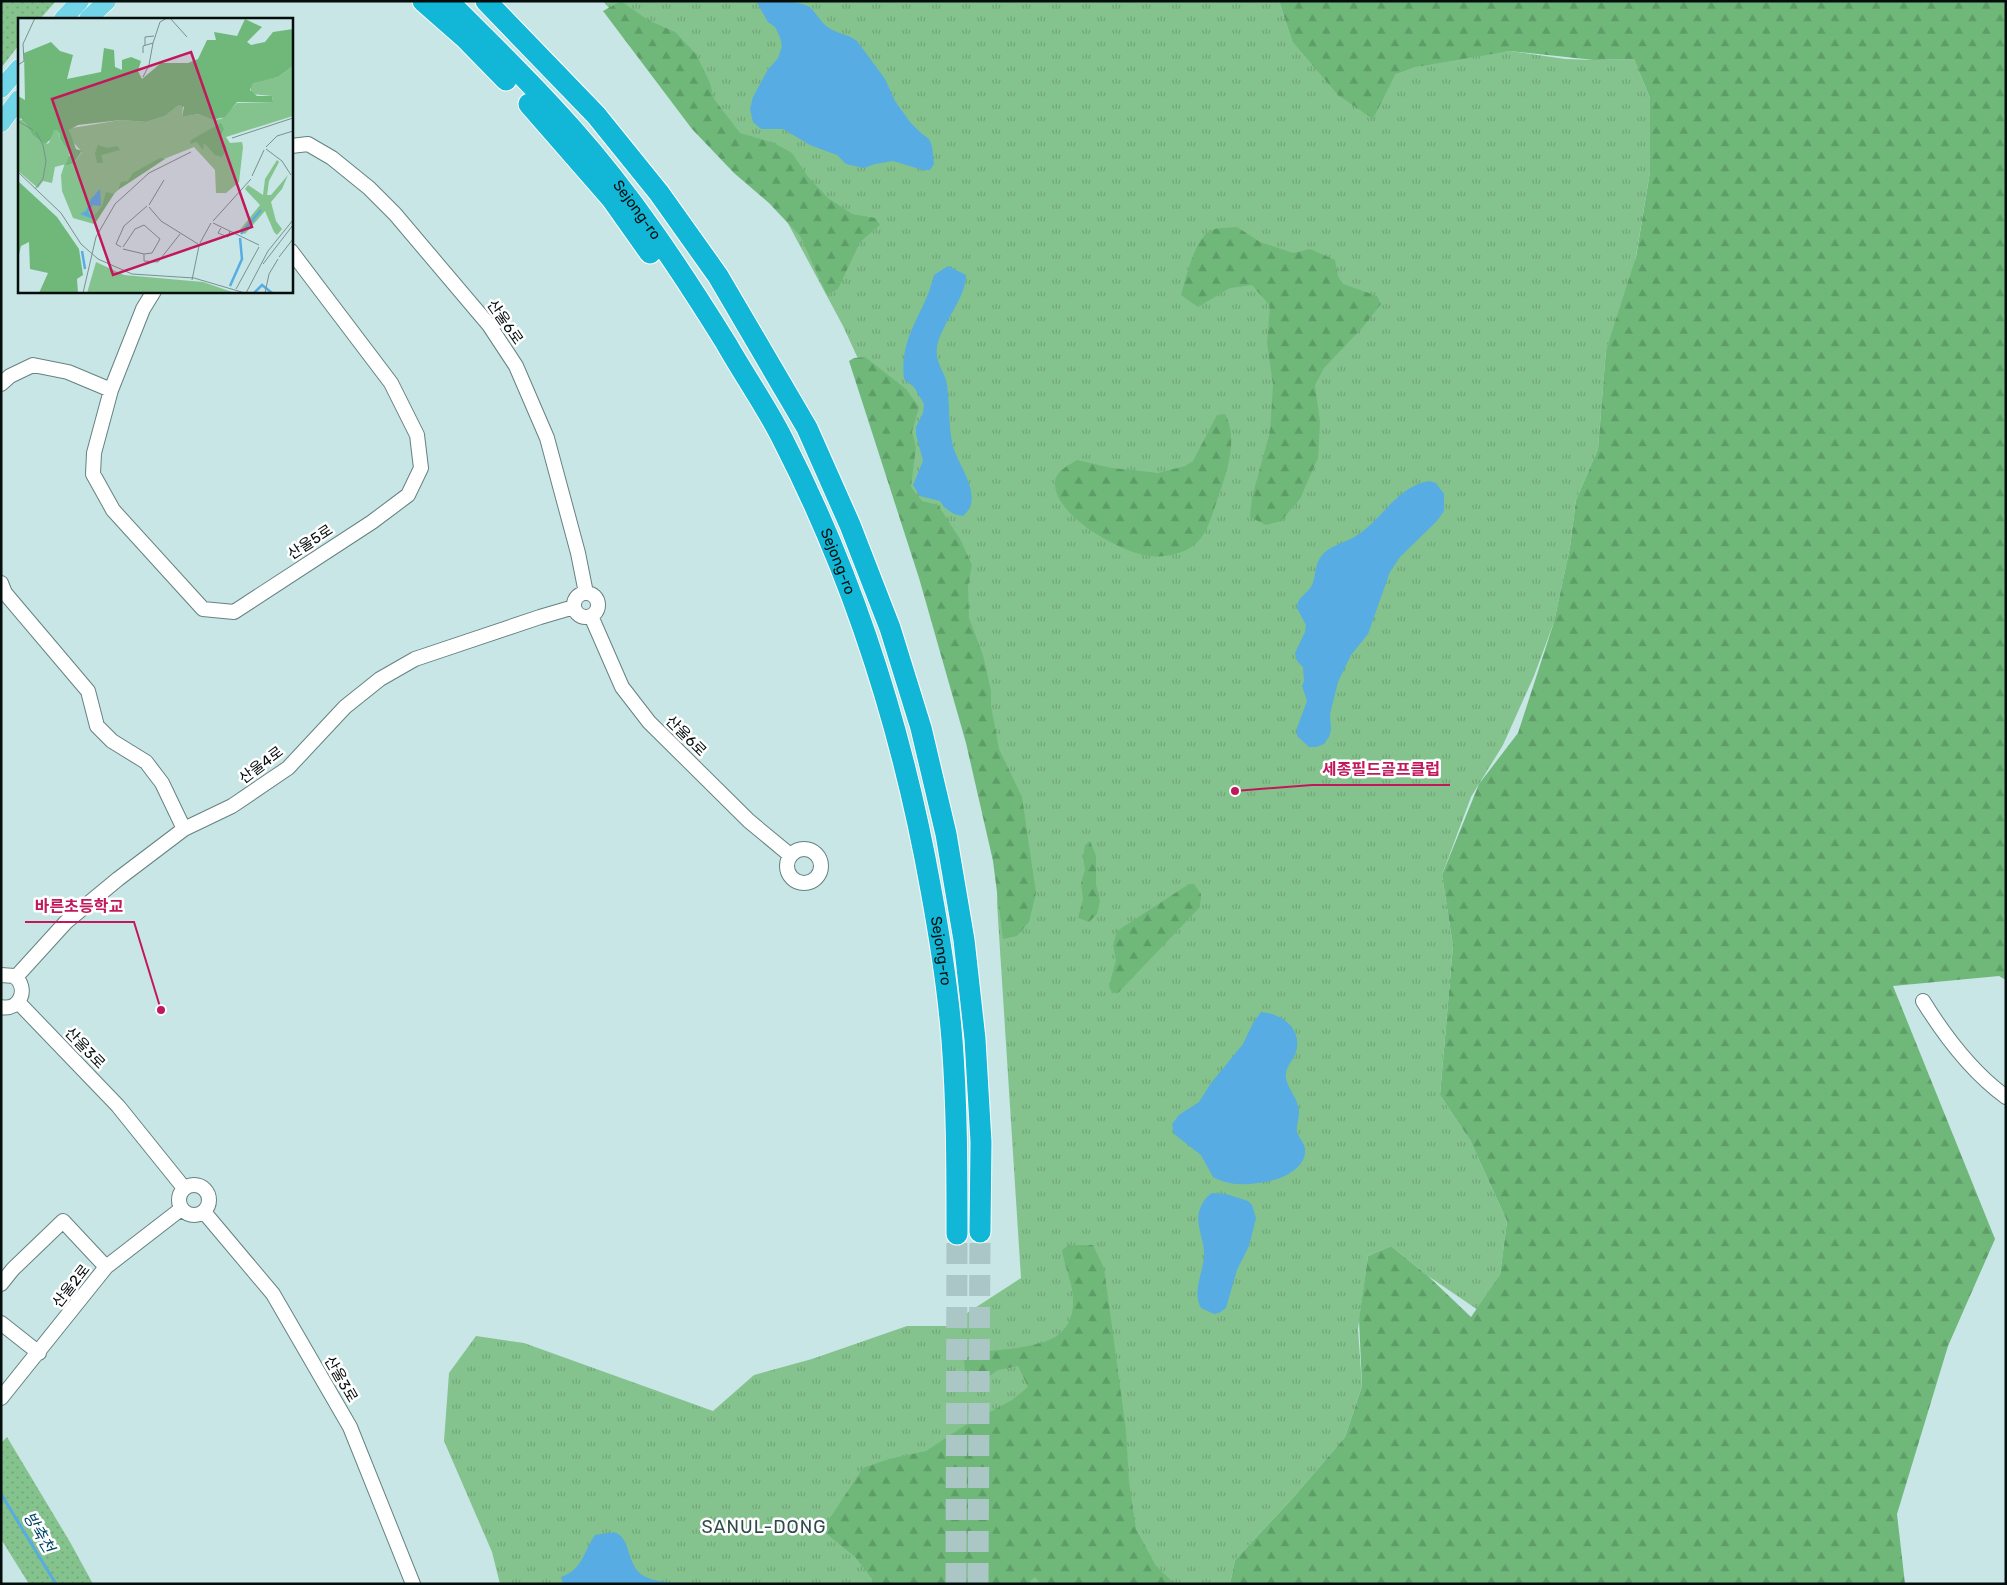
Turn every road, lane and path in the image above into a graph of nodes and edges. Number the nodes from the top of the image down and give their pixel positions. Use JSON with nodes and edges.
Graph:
{"nodes":[{"id":1,"x":80,"y":1,"type":"edge"},
{"id":2,"x":106,"y":1,"type":"edge"},
{"id":3,"x":423,"y":1,"type":"edge"},
{"id":4,"x":448,"y":1,"type":"edge"},
{"id":5,"x":486,"y":1,"type":"edge"},
{"id":6,"x":504,"y":1,"type":"edge"},
{"id":7,"x":64,"y":18,"type":"edge"},
{"id":8,"x":89,"y":18,"type":"edge"},
{"id":9,"x":18,"y":69,"type":"edge"},
{"id":10,"x":1,"y":89,"type":"edge"},
{"id":11,"x":18,"y":100,"type":"edge"},
{"id":12,"x":1,"y":123,"type":"edge"},
{"id":13,"x":292,"y":146,"type":"edge"},
{"id":14,"x":292,"y":252,"type":"edge"},
{"id":15,"x":153,"y":292,"type":"edge"},
{"id":16,"x":1,"y":384,"type":"edge"},
{"id":17,"x":111,"y":390,"type":"junction"},
{"id":18,"x":850,"y":525,"type":"junction"},
{"id":19,"x":826,"y":532,"type":"junction"},
{"id":20,"x":1,"y":583,"type":"edge"},
{"id":21,"x":586,"y":593,"type":"junction"},
{"id":22,"x":574,"y":607,"type":"junction"},
{"id":23,"x":591,"y":616,"type":"junction"},
{"id":24,"x":184,"y":829,"type":"junction"},
{"id":25,"x":790,"y":855,"type":"dead end"},
{"id":26,"x":1,"y":975,"type":"edge"},
{"id":27,"x":16,"y":977,"type":"junction"},
{"id":28,"x":1923,"y":1001,"type":"dead end"},
{"id":29,"x":18,"y":1002,"type":"junction"},
{"id":30,"x":1,"y":1007,"type":"edge"},
{"id":31,"x":2006,"y":1098,"type":"edge"},
{"id":32,"x":184,"y":1188,"type":"junction"},
{"id":33,"x":181,"y":1209,"type":"junction"},
{"id":34,"x":204,"y":1212,"type":"junction"},
{"id":35,"x":980,"y":1232,"type":"tunnel mouth"},
{"id":36,"x":957,"y":1234,"type":"tunnel mouth"},
{"id":37,"x":106,"y":1267,"type":"junction"},
{"id":38,"x":1,"y":1284,"type":"edge"},
{"id":39,"x":1,"y":1323,"type":"edge"},
{"id":40,"x":39,"y":1353,"type":"junction"},
{"id":41,"x":1,"y":1398,"type":"edge"},
{"id":42,"x":413,"y":1584,"type":"edge"}],
"edges":[{"from":1,"to":7,"type":"main road"},
{"from":2,"to":8,"type":"main road"},
{"from":3,"to":19,"type":"highway"},
{"from":4,"to":19,"type":"highway","name":"Sejong-ro"},
{"from":5,"to":18,"type":"highway","name":"Sejong-ro"},
{"from":6,"to":18,"type":"highway"},
{"from":9,"to":10,"type":"main road"},
{"from":11,"to":12,"type":"main road"},
{"from":13,"to":21,"type":"street","name":"산울6로"},
{"from":14,"to":17,"type":"street","name":"산울5로"},
{"from":15,"to":17,"type":"street","name":"산울5로"},
{"from":16,"to":17,"type":"street"},
{"from":18,"to":35,"type":"highway","name":"Sejong-ro"},
{"from":19,"to":36,"type":"highway","name":"Sejong-ro"},
{"from":20,"to":24,"type":"street"},
{"from":21,"to":22,"type":"street"},
{"from":21,"to":23,"type":"street"},
{"from":22,"to":23,"type":"street"},
{"from":22,"to":24,"type":"street","name":"산울4로"},
{"from":23,"to":25,"type":"street","name":"산울6로"},
{"from":24,"to":27,"type":"street","name":"산울4로"},
{"from":26,"to":27,"type":"street"},
{"from":27,"to":29,"type":"street"},
{"from":28,"to":31,"type":"street"},
{"from":29,"to":30,"type":"street"},
{"from":29,"to":32,"type":"street","name":"산울3로"},
{"from":32,"to":33,"type":"street"},
{"from":32,"to":34,"type":"street"},
{"from":33,"to":34,"type":"street"},
{"from":33,"to":37,"type":"street","name":"산울2로"},
{"from":34,"to":42,"type":"street","name":"산울3로"},
{"from":37,"to":38,"type":"street"},
{"from":37,"to":40,"type":"street","name":"산울2로"},
{"from":39,"to":40,"type":"street"},
{"from":40,"to":41,"type":"street","name":"산울2로"}]}
